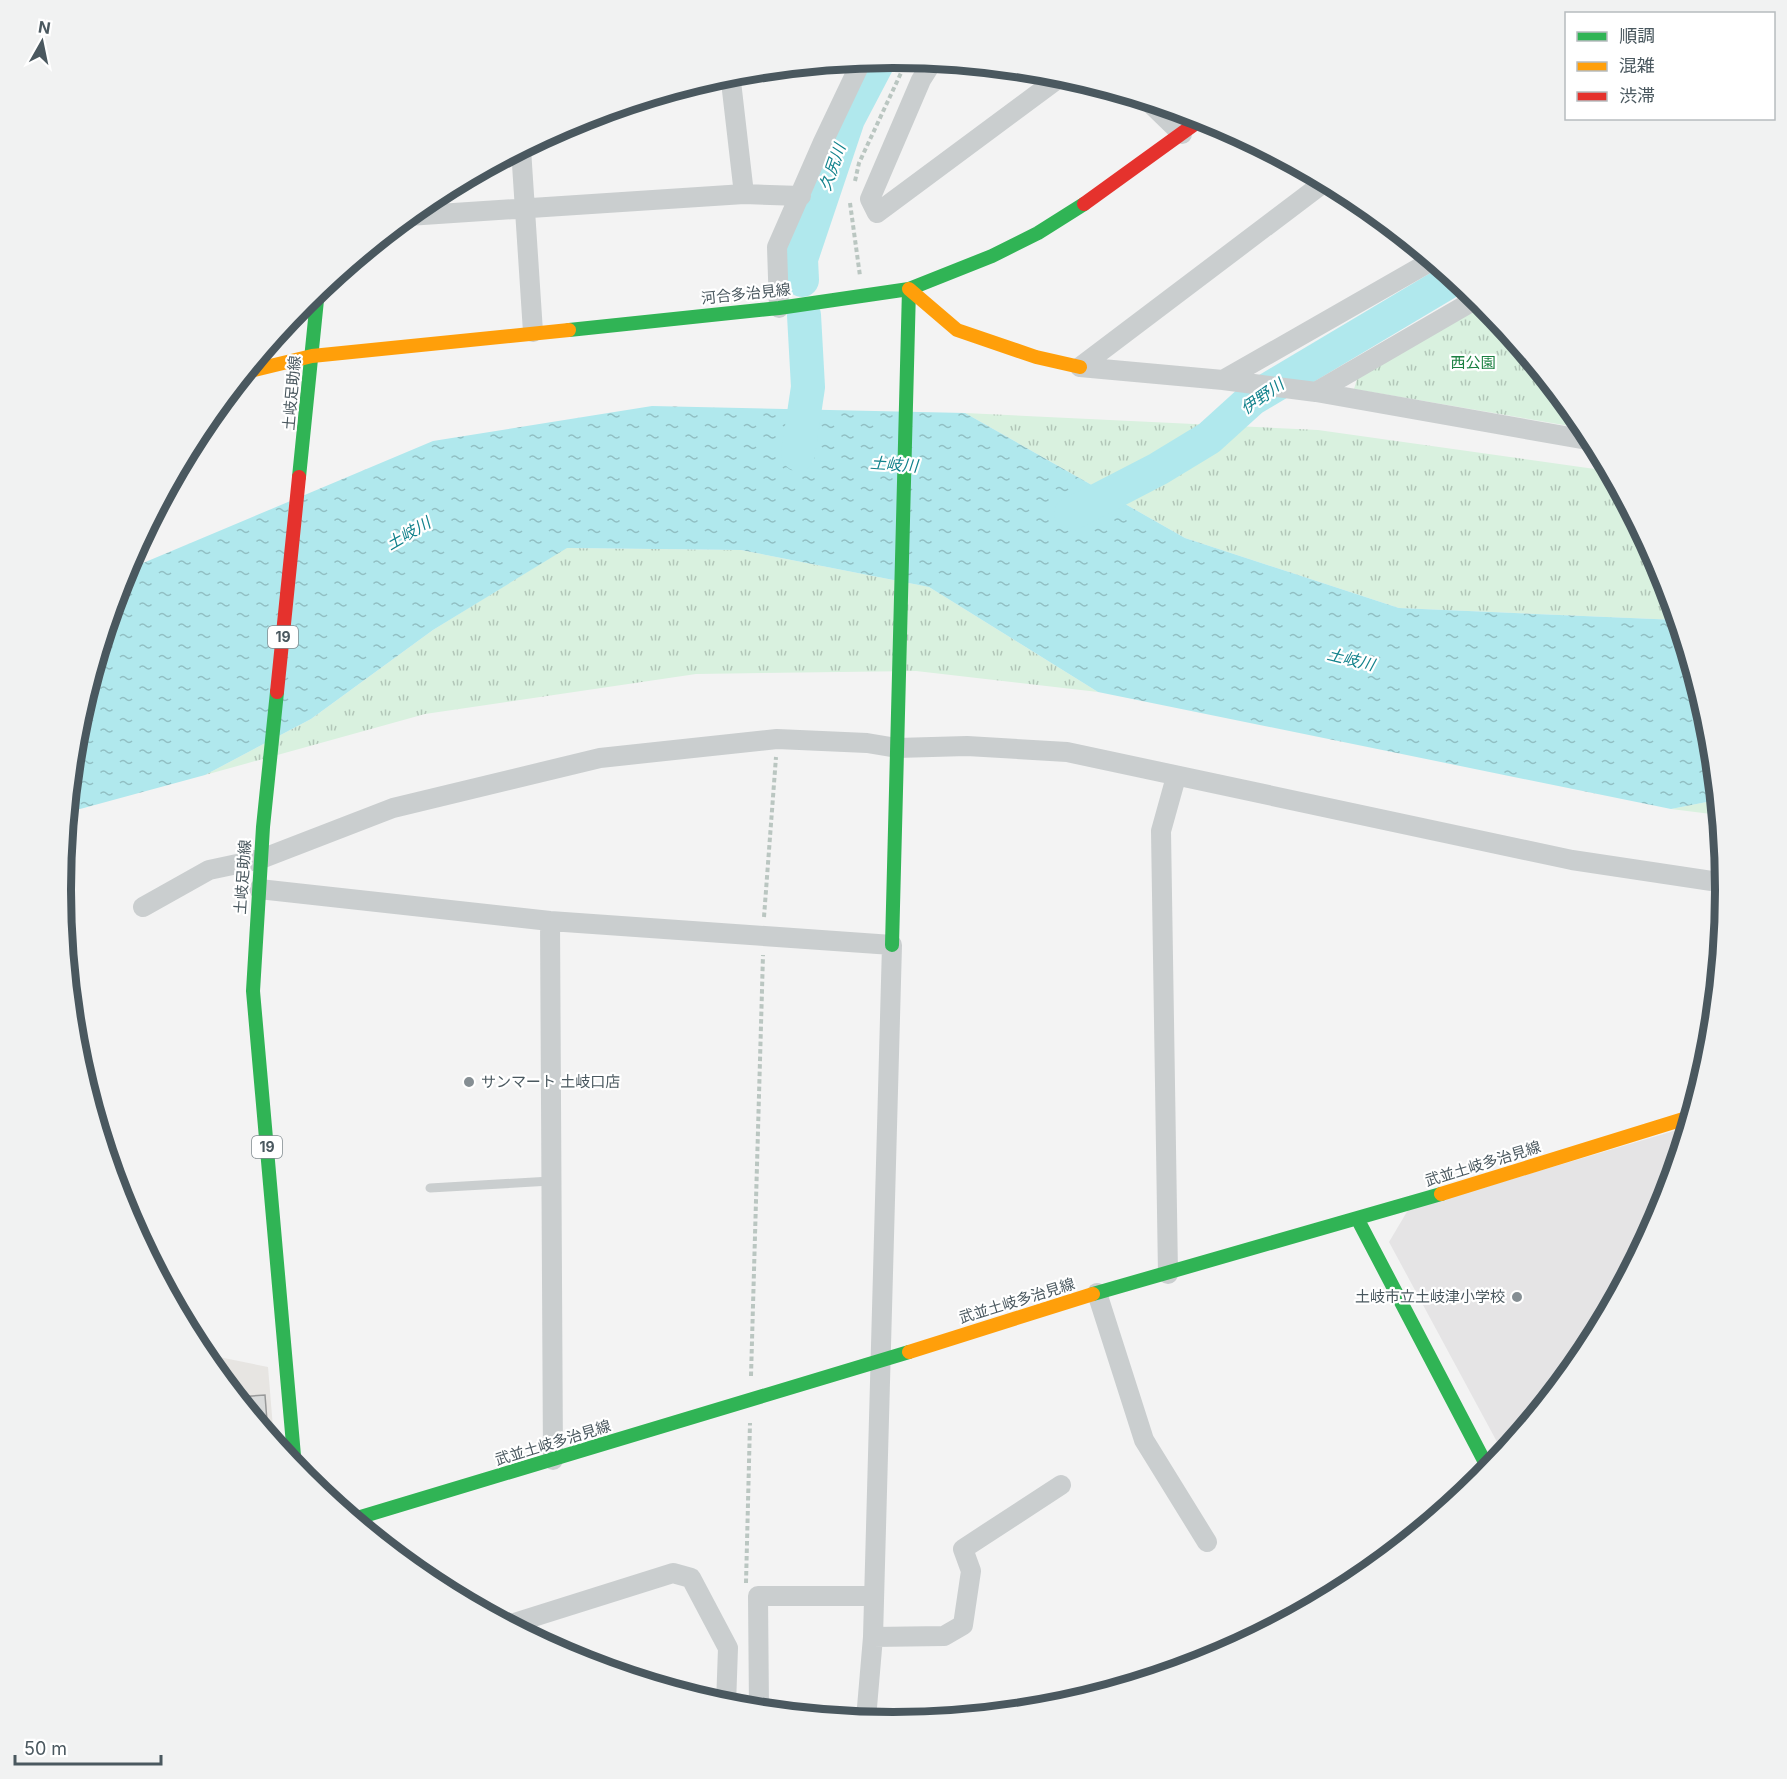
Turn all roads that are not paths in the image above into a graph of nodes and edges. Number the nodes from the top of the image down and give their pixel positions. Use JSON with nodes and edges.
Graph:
{"nodes":[{"id":1,"x":858,"y":69,"type":"edge"},
{"id":2,"x":928,"y":69,"type":"edge"},
{"id":3,"x":731,"y":83,"type":"edge"},
{"id":4,"x":1053,"y":83,"type":"edge"},
{"id":5,"x":1158,"y":111,"type":"edge"},
{"id":6,"x":1194,"y":125,"type":"edge"},
{"id":7,"x":1182,"y":134,"type":"junction"},
{"id":8,"x":521,"y":157,"type":"edge"},
{"id":9,"x":1318,"y":187,"type":"edge"},
{"id":10,"x":744,"y":194,"type":"junction"},
{"id":11,"x":801,"y":196,"type":"junction"},
{"id":12,"x":524,"y":207,"type":"junction"},
{"id":13,"x":425,"y":215,"type":"edge"},
{"id":14,"x":1426,"y":264,"type":"edge"},
{"id":15,"x":909,"y":289,"type":"junction"},
{"id":16,"x":1470,"y":303,"type":"edge"},
{"id":17,"x":317,"y":304,"type":"edge"},
{"id":18,"x":779,"y":308,"type":"junction"},
{"id":19,"x":533,"y":332,"type":"junction"},
{"id":20,"x":312,"y":356,"type":"junction"},
{"id":21,"x":1080,"y":367,"type":"junction"},
{"id":22,"x":257,"y":369,"type":"edge"},
{"id":23,"x":1223,"y":380,"type":"junction"},
{"id":24,"x":1316,"y":392,"type":"junction"},
{"id":25,"x":1581,"y":439,"type":"edge"},
{"id":26,"x":897,"y":741,"type":"junction"},
{"id":27,"x":1176,"y":777,"type":"junction"},
{"id":28,"x":261,"y":859,"type":"junction"},
{"id":29,"x":1715,"y":881,"type":"edge"},
{"id":30,"x":259,"y":888,"type":"junction"},
{"id":31,"x":143,"y":908,"type":"dead end"},
{"id":32,"x":550,"y":921,"type":"junction"},
{"id":33,"x":892,"y":945,"type":"junction"},
{"id":34,"x":1682,"y":1119,"type":"edge"},
{"id":35,"x":551,"y":1181,"type":"junction"},
{"id":36,"x":430,"y":1188,"type":"dead end"},
{"id":37,"x":1358,"y":1220,"type":"junction"},
{"id":38,"x":1168,"y":1274,"type":"junction"},
{"id":39,"x":1097,"y":1293,"type":"junction"},
{"id":40,"x":881,"y":1361,"type":"junction"},
{"id":41,"x":295,"y":1452,"type":"edge"},
{"id":42,"x":553,"y":1460,"type":"junction"},
{"id":43,"x":1484,"y":1461,"type":"edge"},
{"id":44,"x":1061,"y":1485,"type":"dead end"},
{"id":45,"x":362,"y":1517,"type":"edge"},
{"id":46,"x":1207,"y":1542,"type":"dead end"},
{"id":47,"x":873,"y":1596,"type":"junction"},
{"id":48,"x":520,"y":1621,"type":"edge"},
{"id":49,"x":873,"y":1637,"type":"junction"},
{"id":50,"x":726,"y":1694,"type":"edge"},
{"id":51,"x":759,"y":1700,"type":"edge"},
{"id":52,"x":867,"y":1711,"type":"edge"}],
"edges":[{"from":1,"to":11,"type":"street"},
{"from":2,"to":4,"type":"street"},
{"from":3,"to":10,"type":"street"},
{"from":5,"to":7,"type":"street"},
{"from":6,"to":7,"type":"main road","name":"河合多治見線"},
{"from":7,"to":15,"type":"main road","name":"河合多治見線"},
{"from":8,"to":12,"type":"street"},
{"from":9,"to":21,"type":"street"},
{"from":10,"to":11,"type":"street"},
{"from":10,"to":12,"type":"street"},
{"from":11,"to":18,"type":"street"},
{"from":12,"to":13,"type":"street"},
{"from":12,"to":19,"type":"street"},
{"from":14,"to":23,"type":"street"},
{"from":15,"to":18,"type":"main road","name":"河合多治見線"},
{"from":15,"to":21,"type":"main road"},
{"from":15,"to":26,"type":"main road"},
{"from":16,"to":24,"type":"street"},
{"from":17,"to":20,"type":"main road","name":"土岐足助線","number":"19"},
{"from":18,"to":19,"type":"main road","name":"河合多治見線"},
{"from":19,"to":20,"type":"main road","name":"河合多治見線"},
{"from":20,"to":22,"type":"main road","name":"河合多治見線"},
{"from":20,"to":28,"type":"main road","name":"土岐足助線","number":"19"},
{"from":21,"to":23,"type":"street"},
{"from":23,"to":24,"type":"street"},
{"from":24,"to":25,"type":"street"},
{"from":26,"to":27,"type":"street"},
{"from":26,"to":28,"type":"street"},
{"from":26,"to":33,"type":"main road"},
{"from":27,"to":29,"type":"street"},
{"from":27,"to":38,"type":"street"},
{"from":28,"to":30,"type":"main road","name":"土岐足助線","number":"19"},
{"from":28,"to":31,"type":"street"},
{"from":30,"to":32,"type":"street"},
{"from":30,"to":41,"type":"main road","name":"土岐足助線","number":"19"},
{"from":32,"to":33,"type":"street"},
{"from":32,"to":35,"type":"street"},
{"from":33,"to":40,"type":"street"},
{"from":34,"to":37,"type":"main road","name":"武並土岐多治見線"},
{"from":35,"to":36,"type":"lane"},
{"from":35,"to":42,"type":"street"},
{"from":37,"to":38,"type":"main road","name":"武並土岐多治見線"},
{"from":37,"to":43,"type":"main road"},
{"from":38,"to":39,"type":"main road","name":"武並土岐多治見線"},
{"from":39,"to":40,"type":"main road","name":"武並土岐多治見線"},
{"from":39,"to":46,"type":"street"},
{"from":40,"to":42,"type":"main road","name":"武並土岐多治見線"},
{"from":40,"to":47,"type":"street"},
{"from":42,"to":45,"type":"main road","name":"武並土岐多治見線"},
{"from":44,"to":49,"type":"street"},
{"from":47,"to":49,"type":"street"},
{"from":47,"to":51,"type":"street"},
{"from":48,"to":50,"type":"street"},
{"from":49,"to":52,"type":"street"}]}
